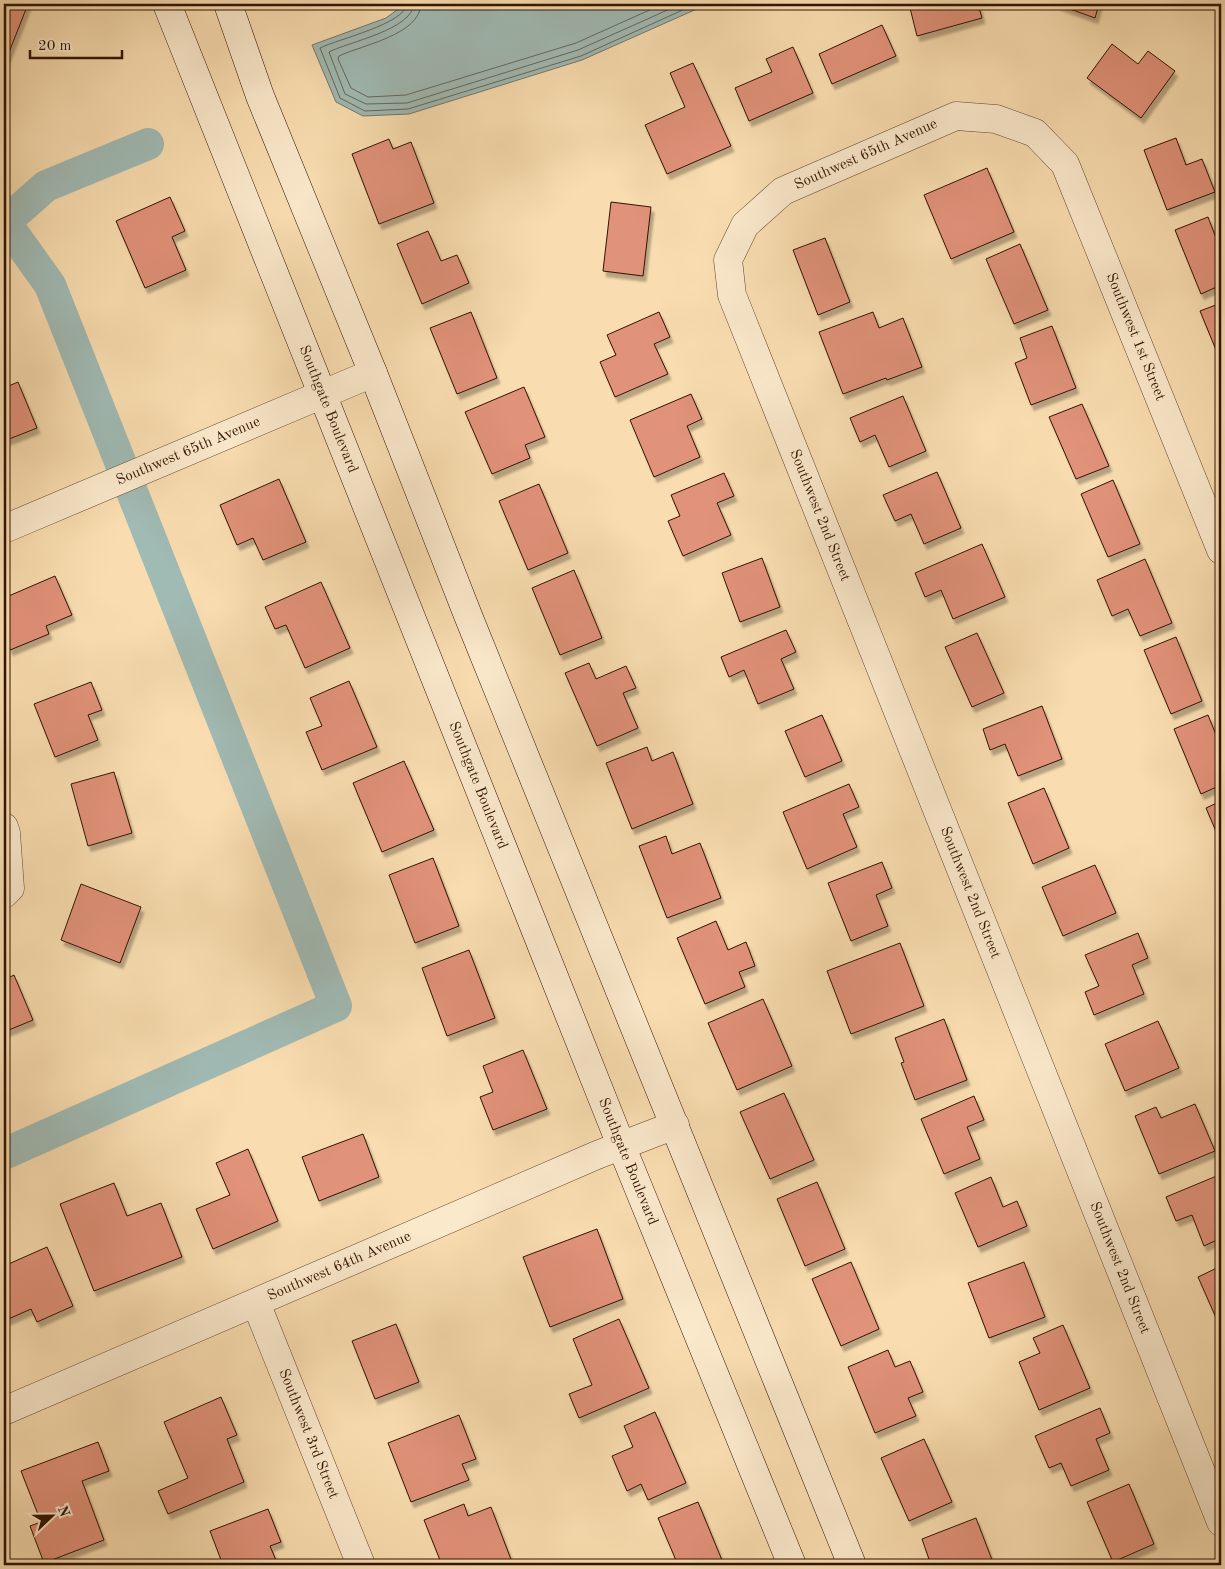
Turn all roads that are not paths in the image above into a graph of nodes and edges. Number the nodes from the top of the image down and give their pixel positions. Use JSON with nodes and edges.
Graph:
{"nodes":[{"id":1,"x":167,"y":4,"type":"edge"},
{"id":2,"x":228,"y":4,"type":"edge"},
{"id":3,"x":1035,"y":132,"type":"joint"},
{"id":4,"x":728,"y":260,"type":"joint"},
{"id":5,"x":373,"y":373,"type":"junction"},
{"id":6,"x":321,"y":394,"type":"junction"},
{"id":7,"x":4,"y":529,"type":"edge"},
{"id":8,"x":1221,"y":550,"type":"edge"},
{"id":9,"x":4,"y":827,"type":"edge"},
{"id":10,"x":7,"y":891,"type":"edge"},
{"id":11,"x":675,"y":1125,"type":"junction"},
{"id":12,"x":621,"y":1145,"type":"junction"},
{"id":13,"x":256,"y":1303,"type":"junction"},
{"id":14,"x":4,"y":1411,"type":"edge"},
{"id":15,"x":1221,"y":1522,"type":"edge"},
{"id":16,"x":361,"y":1565,"type":"edge"},
{"id":17,"x":792,"y":1565,"type":"edge"},
{"id":18,"x":852,"y":1565,"type":"edge"}],
"edges":[{"from":1,"to":6,"type":"street","name":"Southgate Boulevard"},
{"from":2,"to":5,"type":"street"},
{"from":3,"to":4,"type":"street","name":"Southwest 65th Avenue"},
{"from":3,"to":8,"type":"street","name":"Southwest 1st Street"},
{"from":4,"to":15,"type":"street","name":"Southwest 2nd Street"},
{"from":5,"to":6,"type":"street","name":"Southwest 65th Avenue"},
{"from":5,"to":11,"type":"street"},
{"from":6,"to":7,"type":"street","name":"Southwest 65th Avenue"},
{"from":6,"to":12,"type":"street","name":"Southgate Boulevard"},
{"from":9,"to":10,"type":"street"},
{"from":11,"to":12,"type":"street","name":"Southwest 64th Avenue"},
{"from":11,"to":18,"type":"street"},
{"from":12,"to":13,"type":"street","name":"Southwest 64th Avenue"},
{"from":12,"to":17,"type":"street","name":"Southgate Boulevard"},
{"from":13,"to":14,"type":"street","name":"Southwest 64th Avenue"},
{"from":13,"to":16,"type":"street","name":"Southwest 3rd Street"}]}
